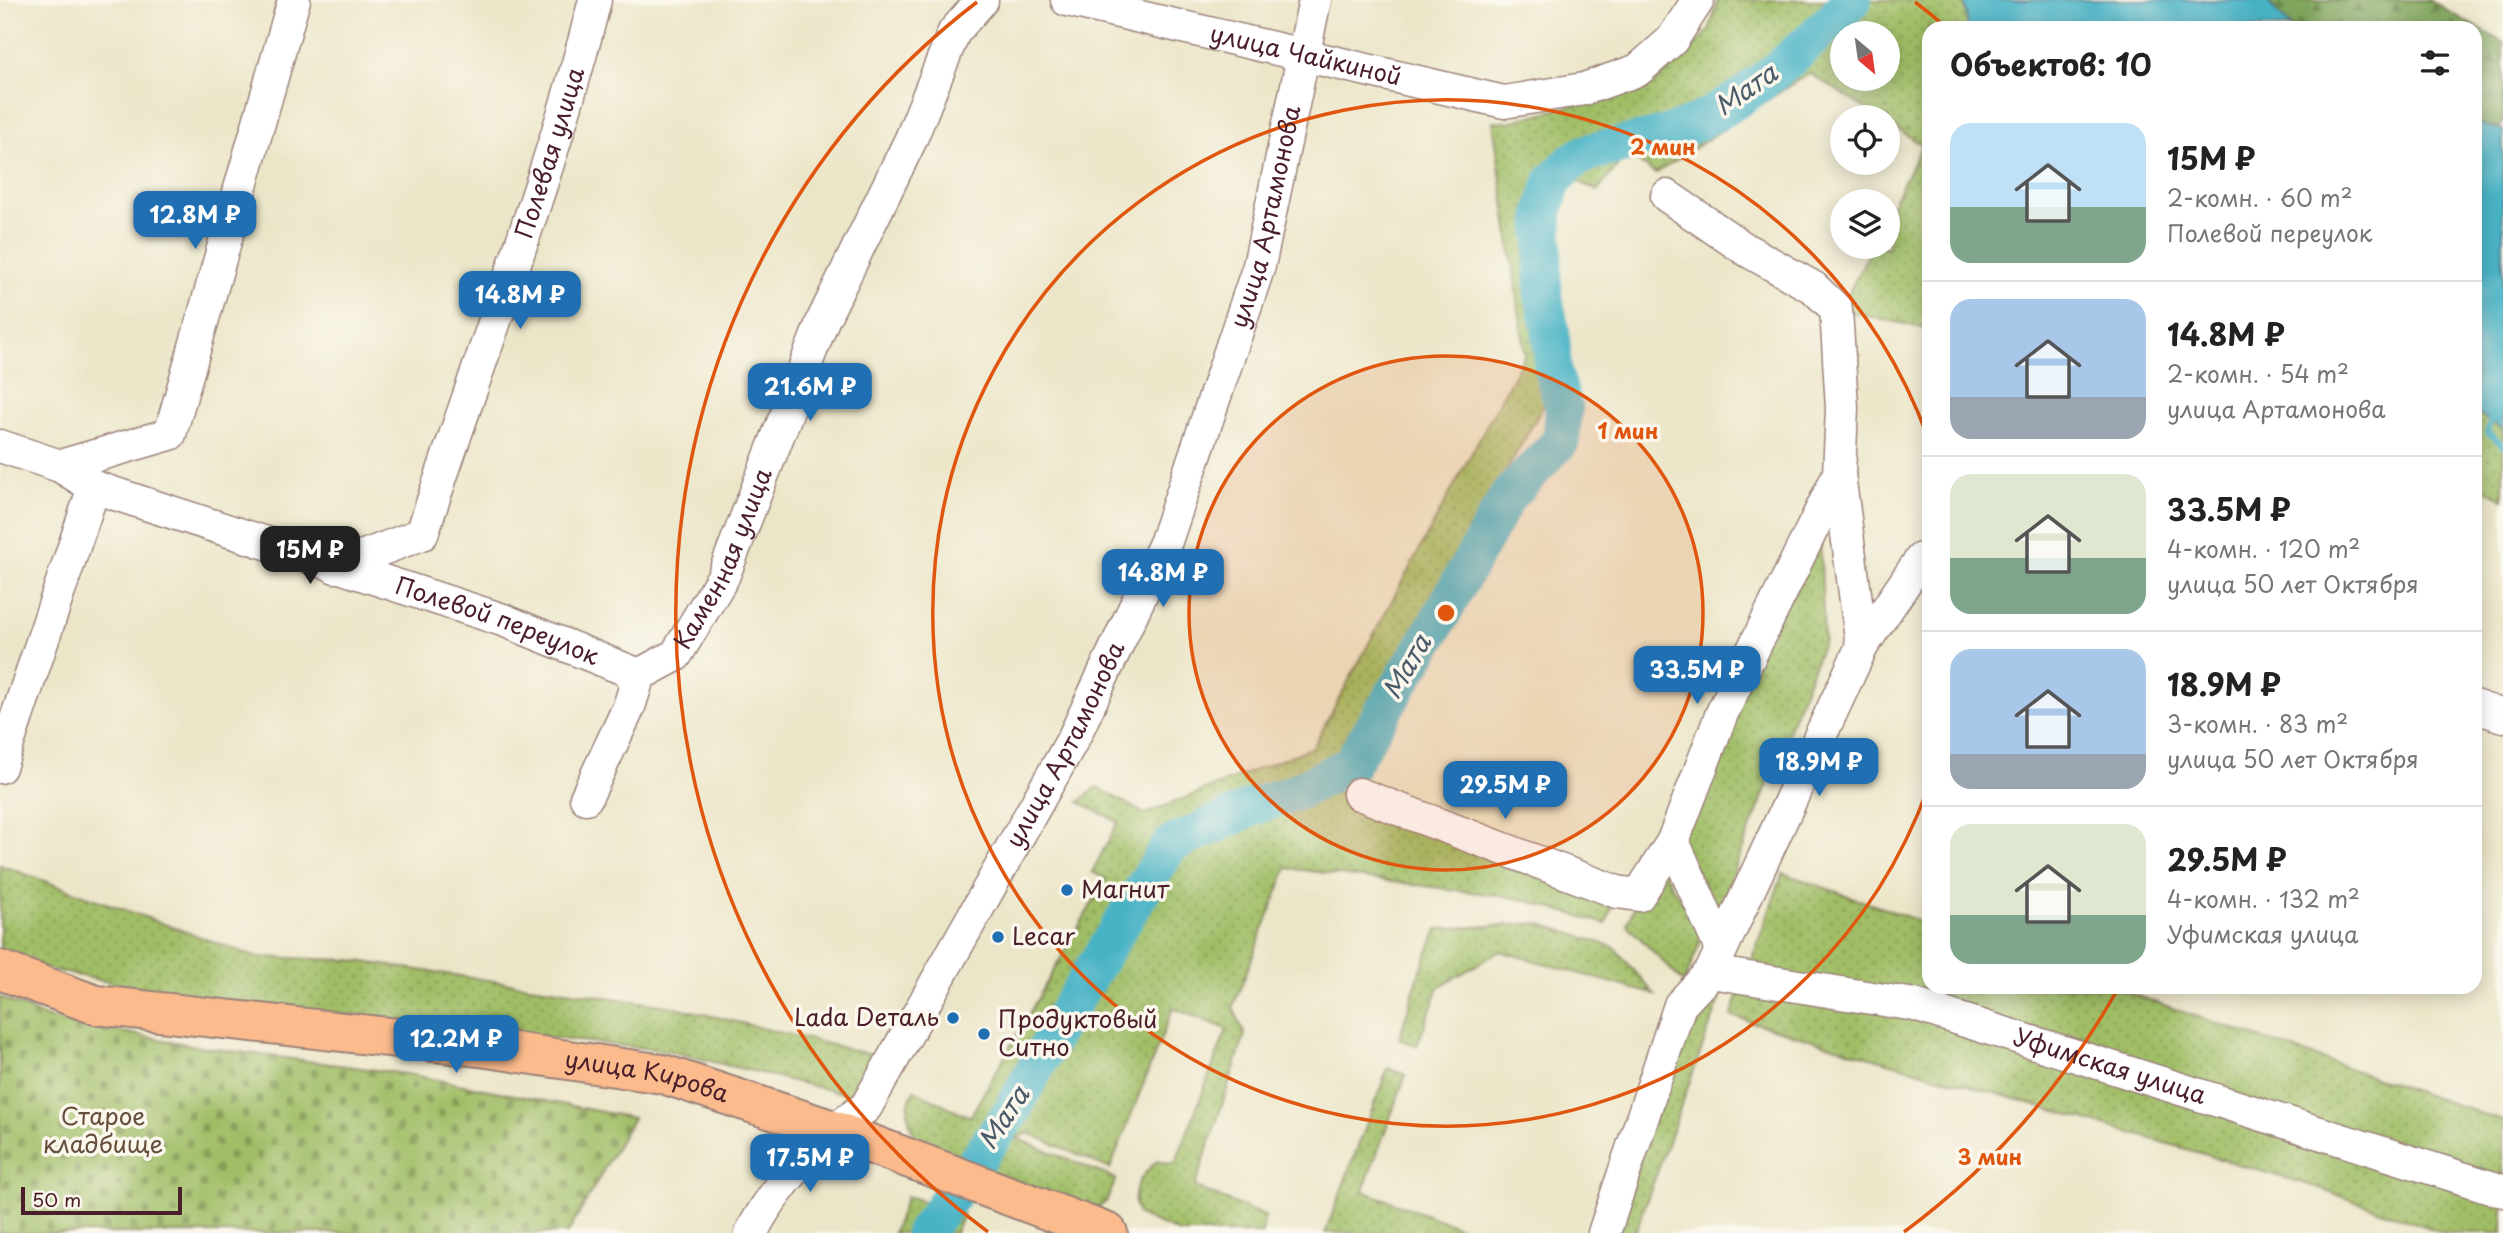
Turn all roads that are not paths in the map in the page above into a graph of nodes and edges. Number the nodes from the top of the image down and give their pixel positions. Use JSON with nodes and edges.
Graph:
{"nodes":[{"id":1,"x":294,"y":0,"type":"edge"},
{"id":2,"x":595,"y":0,"type":"edge"},
{"id":3,"x":982,"y":0,"type":"edge"},
{"id":4,"x":1067,"y":0,"type":"edge"},
{"id":5,"x":1315,"y":0,"type":"edge"},
{"id":6,"x":1698,"y":0,"type":"edge"},
{"id":7,"x":1305,"y":56,"type":"junction"},
{"id":8,"x":1667,"y":196,"type":"dead end"},
{"id":9,"x":0,"y":446,"type":"edge"},
{"id":10,"x":60,"y":466,"type":"junction"},
{"id":11,"x":1839,"y":474,"type":"junction"},
{"id":12,"x":94,"y":487,"type":"junction"},
{"id":13,"x":1922,"y":562,"type":"edge"},
{"id":14,"x":335,"y":567,"type":"junction"},
{"id":15,"x":1862,"y":646,"type":"junction"},
{"id":16,"x":639,"y":675,"type":"junction"},
{"id":17,"x":2482,"y":709,"type":"edge"},
{"id":18,"x":2503,"y":716,"type":"edge"},
{"id":19,"x":0,"y":766,"type":"edge"},
{"id":20,"x":1359,"y":794,"type":"dead end"},
{"id":21,"x":586,"y":798,"type":"dead end"},
{"id":22,"x":1673,"y":841,"type":"junction"},
{"id":23,"x":1715,"y":959,"type":"junction"},
{"id":24,"x":0,"y":970,"type":"edge"},
{"id":25,"x":833,"y":1130,"type":"junction"},
{"id":26,"x":2503,"y":1191,"type":"edge"},
{"id":27,"x":751,"y":1233,"type":"edge"},
{"id":28,"x":1108,"y":1233,"type":"edge"},
{"id":29,"x":1604,"y":1233,"type":"edge"}],
"edges":[{"from":1,"to":10,"type":"street"},
{"from":2,"to":14,"type":"street","name":"Полевая улица"},
{"from":3,"to":16,"type":"street","name":"Каменная улица"},
{"from":4,"to":7,"type":"street","name":"улица Чайкиной"},
{"from":5,"to":7,"type":"street","name":"улица Артамонова"},
{"from":6,"to":7,"type":"street","name":"улица Чайкиной"},
{"from":7,"to":25,"type":"street","name":"улица Артамонова"},
{"from":8,"to":11,"type":"street"},
{"from":9,"to":10,"type":"street","name":"Полевой переулок"},
{"from":10,"to":12,"type":"street","name":"Полевой переулок"},
{"from":11,"to":15,"type":"street"},
{"from":11,"to":22,"type":"street"},
{"from":12,"to":14,"type":"street","name":"Полевой переулок"},
{"from":12,"to":19,"type":"street"},
{"from":13,"to":15,"type":"street"},
{"from":14,"to":16,"type":"street","name":"Полевой переулок"},
{"from":15,"to":23,"type":"street"},
{"from":16,"to":21,"type":"street"},
{"from":17,"to":18,"type":"street"},
{"from":20,"to":22,"type":"street"},
{"from":22,"to":23,"type":"street"},
{"from":23,"to":26,"type":"street","name":"Уфимская улица"},
{"from":23,"to":29,"type":"street"},
{"from":24,"to":25,"type":"main road","name":"улица Кирова"},
{"from":25,"to":27,"type":"street","name":"улица Артамонова"},
{"from":25,"to":28,"type":"main road","name":"улица Кирова"}]}
